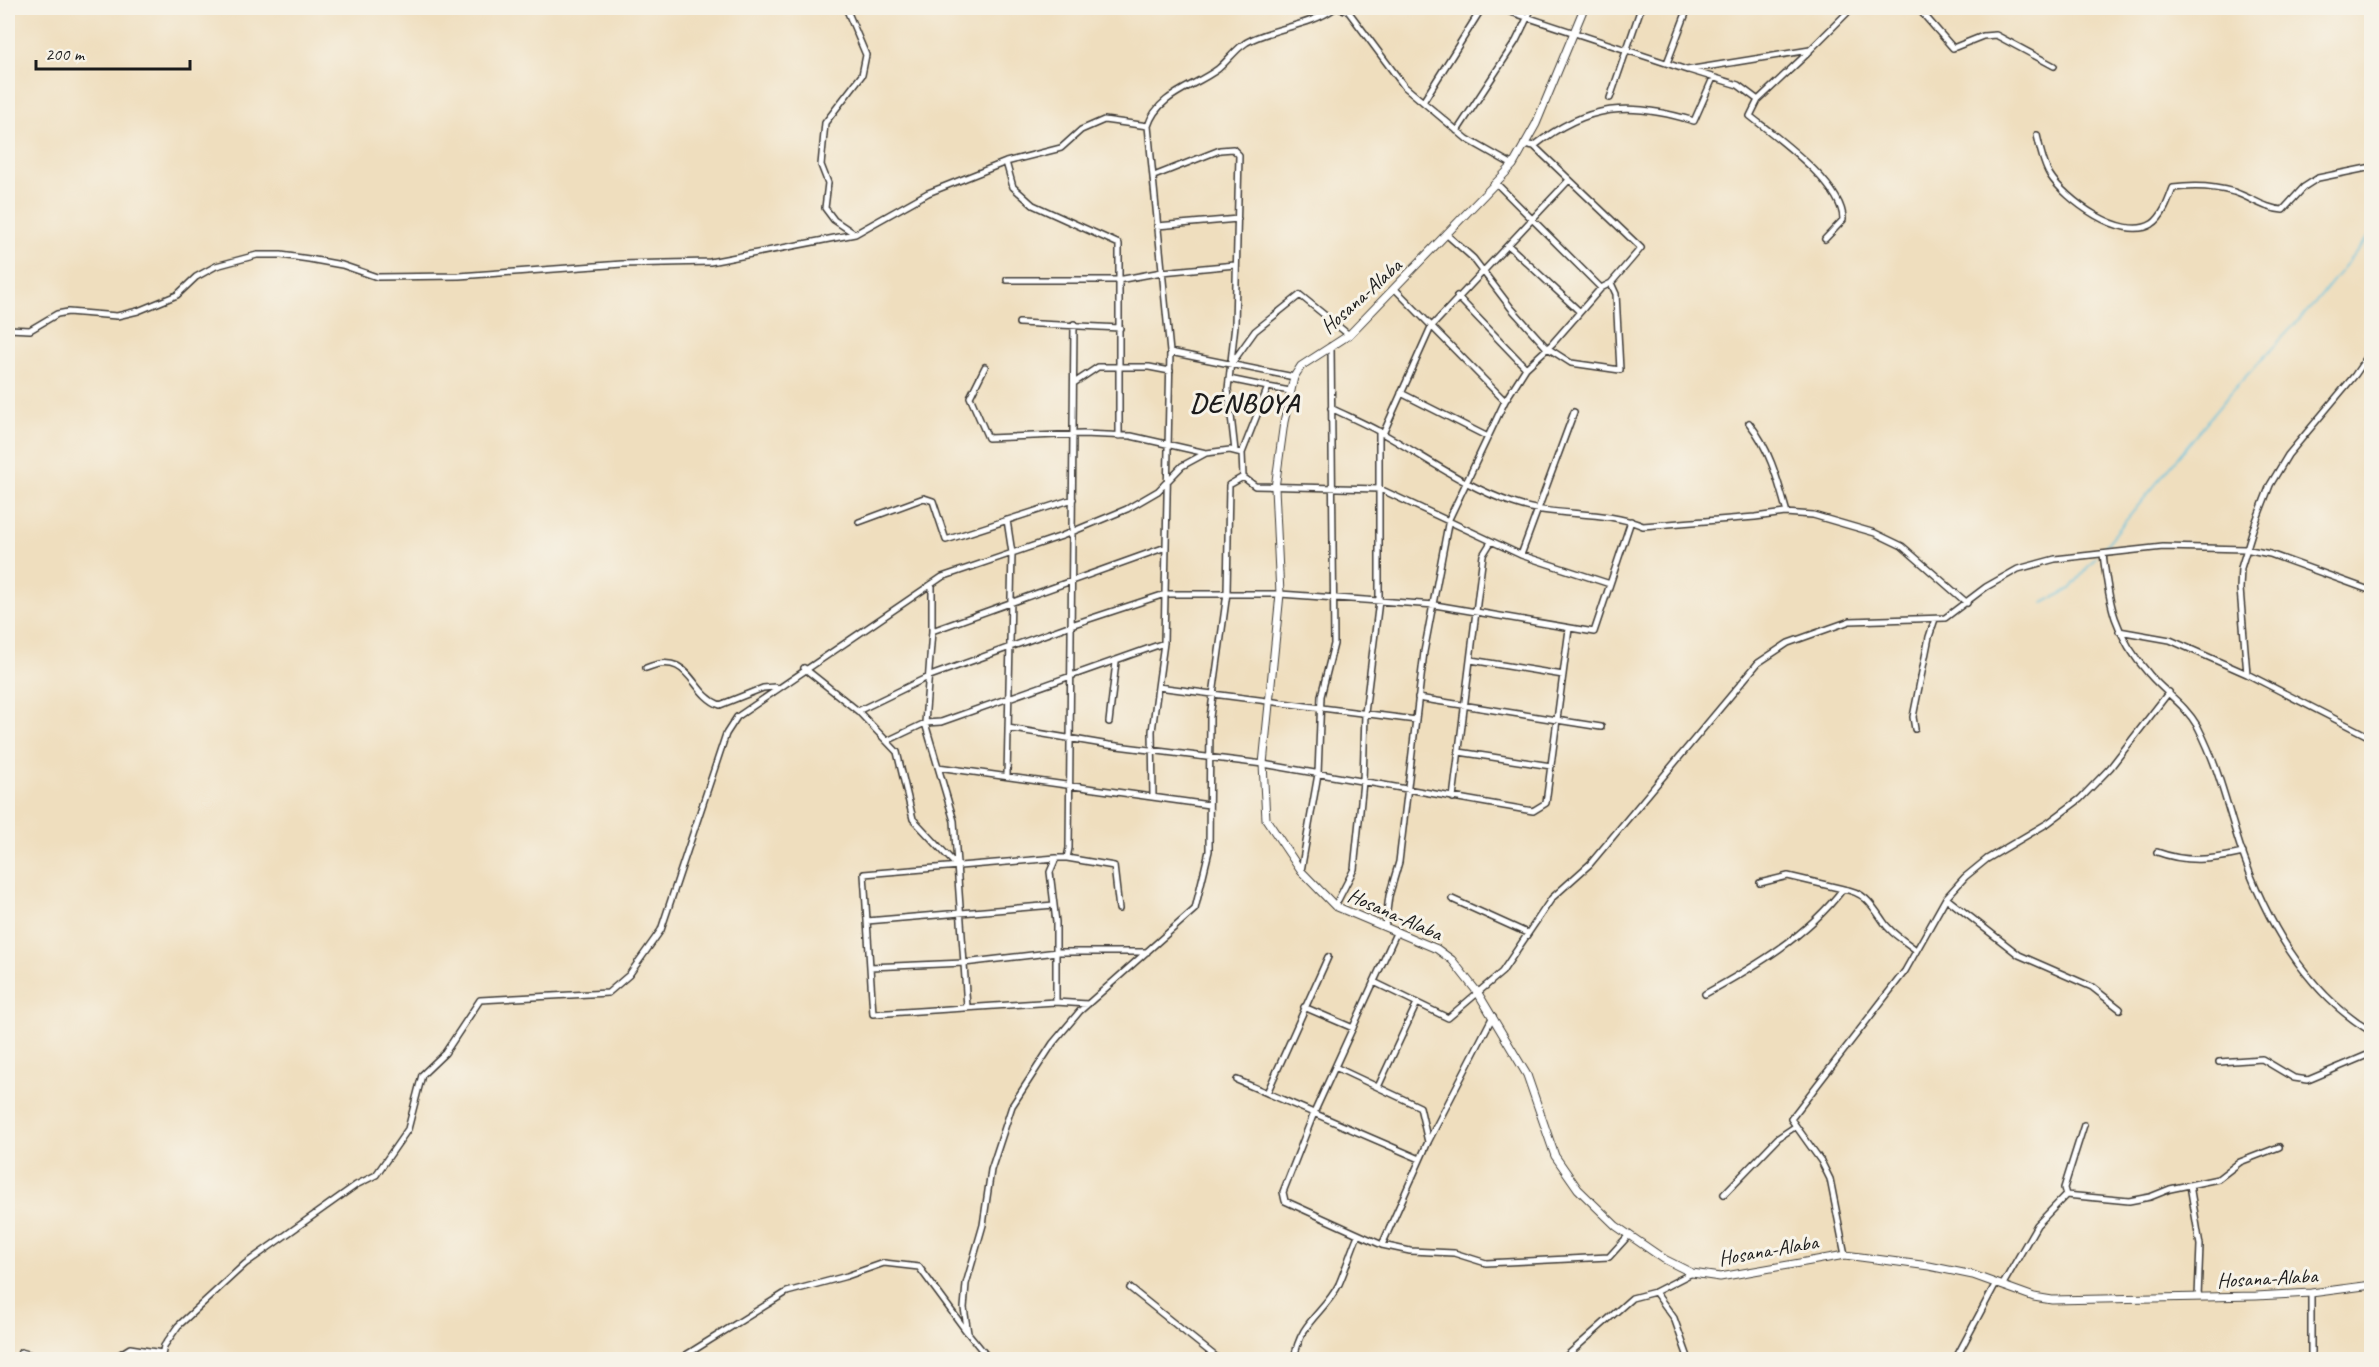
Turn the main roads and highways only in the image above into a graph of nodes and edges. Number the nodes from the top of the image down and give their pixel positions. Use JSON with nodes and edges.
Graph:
{"nodes":[{"id":1,"x":1584,"y":8,"type":"edge"},
{"id":2,"x":2372,"y":1285,"type":"edge"}],
"edges":[{"from":1,"to":2,"type":"main road","name":"Hosana-Alaba"}]}
